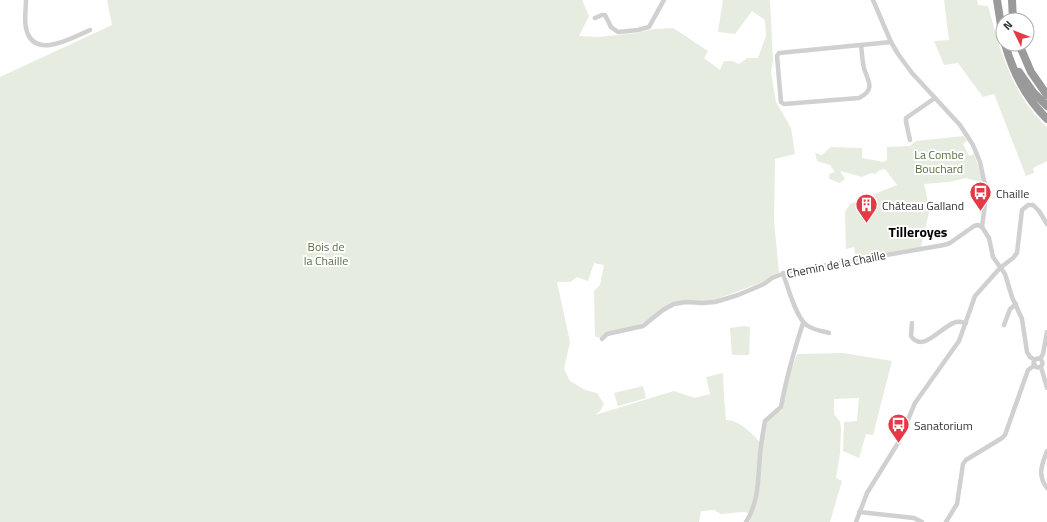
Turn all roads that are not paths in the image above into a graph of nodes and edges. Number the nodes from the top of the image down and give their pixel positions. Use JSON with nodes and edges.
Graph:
{"nodes":[{"id":1,"x":26,"y":0,"type":"edge"},
{"id":2,"x":664,"y":0,"type":"edge"},
{"id":3,"x":873,"y":0,"type":"edge"},
{"id":4,"x":997,"y":0,"type":"edge"},
{"id":5,"x":1012,"y":0,"type":"edge"},
{"id":6,"x":999,"y":12,"type":"edge"},
{"id":7,"x":1013,"y":12,"type":"edge"},
{"id":8,"x":595,"y":18,"type":"dead end"},
{"id":9,"x":90,"y":30,"type":"dead end"},
{"id":10,"x":891,"y":42,"type":"junction"},
{"id":11,"x":862,"y":45,"type":"junction"},
{"id":12,"x":1008,"y":52,"type":"edge"},
{"id":13,"x":1009,"y":52,"type":"edge"},
{"id":14,"x":1022,"y":53,"type":"joint"},
{"id":15,"x":1047,"y":87,"type":"edge"},
{"id":16,"x":1047,"y":95,"type":"edge"},
{"id":17,"x":935,"y":98,"type":"junction"},
{"id":18,"x":1047,"y":106,"type":"edge"},
{"id":19,"x":1047,"y":119,"type":"edge"},
{"id":20,"x":910,"y":140,"type":"dead end"},
{"id":21,"x":1047,"y":224,"type":"edge"},
{"id":22,"x":982,"y":227,"type":"junction"},
{"id":23,"x":1000,"y":268,"type":"junction"},
{"id":24,"x":783,"y":273,"type":"junction"},
{"id":25,"x":1016,"y":304,"type":"junction"},
{"id":26,"x":804,"y":323,"type":"junction"},
{"id":27,"x":912,"y":323,"type":"dead end"},
{"id":28,"x":966,"y":323,"type":"junction"},
{"id":29,"x":1004,"y":325,"type":"dead end"},
{"id":30,"x":1047,"y":332,"type":"edge"},
{"id":31,"x":829,"y":333,"type":"dead end"},
{"id":32,"x":602,"y":339,"type":"dead end"},
{"id":33,"x":1037,"y":361,"type":"junction"},
{"id":34,"x":1041,"y":366,"type":"junction"},
{"id":35,"x":1047,"y":388,"type":"edge"},
{"id":36,"x":1047,"y":451,"type":"edge"},
{"id":37,"x":1047,"y":488,"type":"edge"},
{"id":38,"x":859,"y":512,"type":"junction"},
{"id":39,"x":746,"y":522,"type":"edge"},
{"id":40,"x":856,"y":522,"type":"edge"},
{"id":41,"x":922,"y":522,"type":"edge"},
{"id":42,"x":946,"y":522,"type":"edge"}],
"edges":[{"from":1,"to":9,"type":"street"},
{"from":2,"to":8,"type":"street"},
{"from":3,"to":10,"type":"street"},
{"from":4,"to":6,"type":"highway"},
{"from":5,"to":7,"type":"highway"},
{"from":10,"to":11,"type":"street"},
{"from":10,"to":17,"type":"street"},
{"from":11,"to":11,"type":"street"},
{"from":12,"to":19,"type":"highway"},
{"from":13,"to":18,"type":"highway"},
{"from":14,"to":15,"type":"highway"},
{"from":14,"to":16,"type":"highway"},
{"from":17,"to":20,"type":"street"},
{"from":17,"to":22,"type":"street"},
{"from":21,"to":23,"type":"street"},
{"from":22,"to":23,"type":"street"},
{"from":22,"to":24,"type":"street","name":"Chemin de la Chaille"},
{"from":23,"to":25,"type":"street"},
{"from":23,"to":28,"type":"street"},
{"from":24,"to":26,"type":"street"},
{"from":24,"to":32,"type":"street","name":"Chemin de la Chaille"},
{"from":25,"to":29,"type":"street"},
{"from":25,"to":33,"type":"street"},
{"from":26,"to":31,"type":"street"},
{"from":26,"to":39,"type":"street"},
{"from":27,"to":28,"type":"street"},
{"from":28,"to":38,"type":"street"},
{"from":30,"to":33,"type":"street"},
{"from":33,"to":34,"type":"street"},
{"from":33,"to":34,"type":"street"},
{"from":33,"to":42,"type":"street"},
{"from":34,"to":35,"type":"street"},
{"from":36,"to":37,"type":"street"},
{"from":38,"to":40,"type":"street"},
{"from":38,"to":41,"type":"street"}]}
